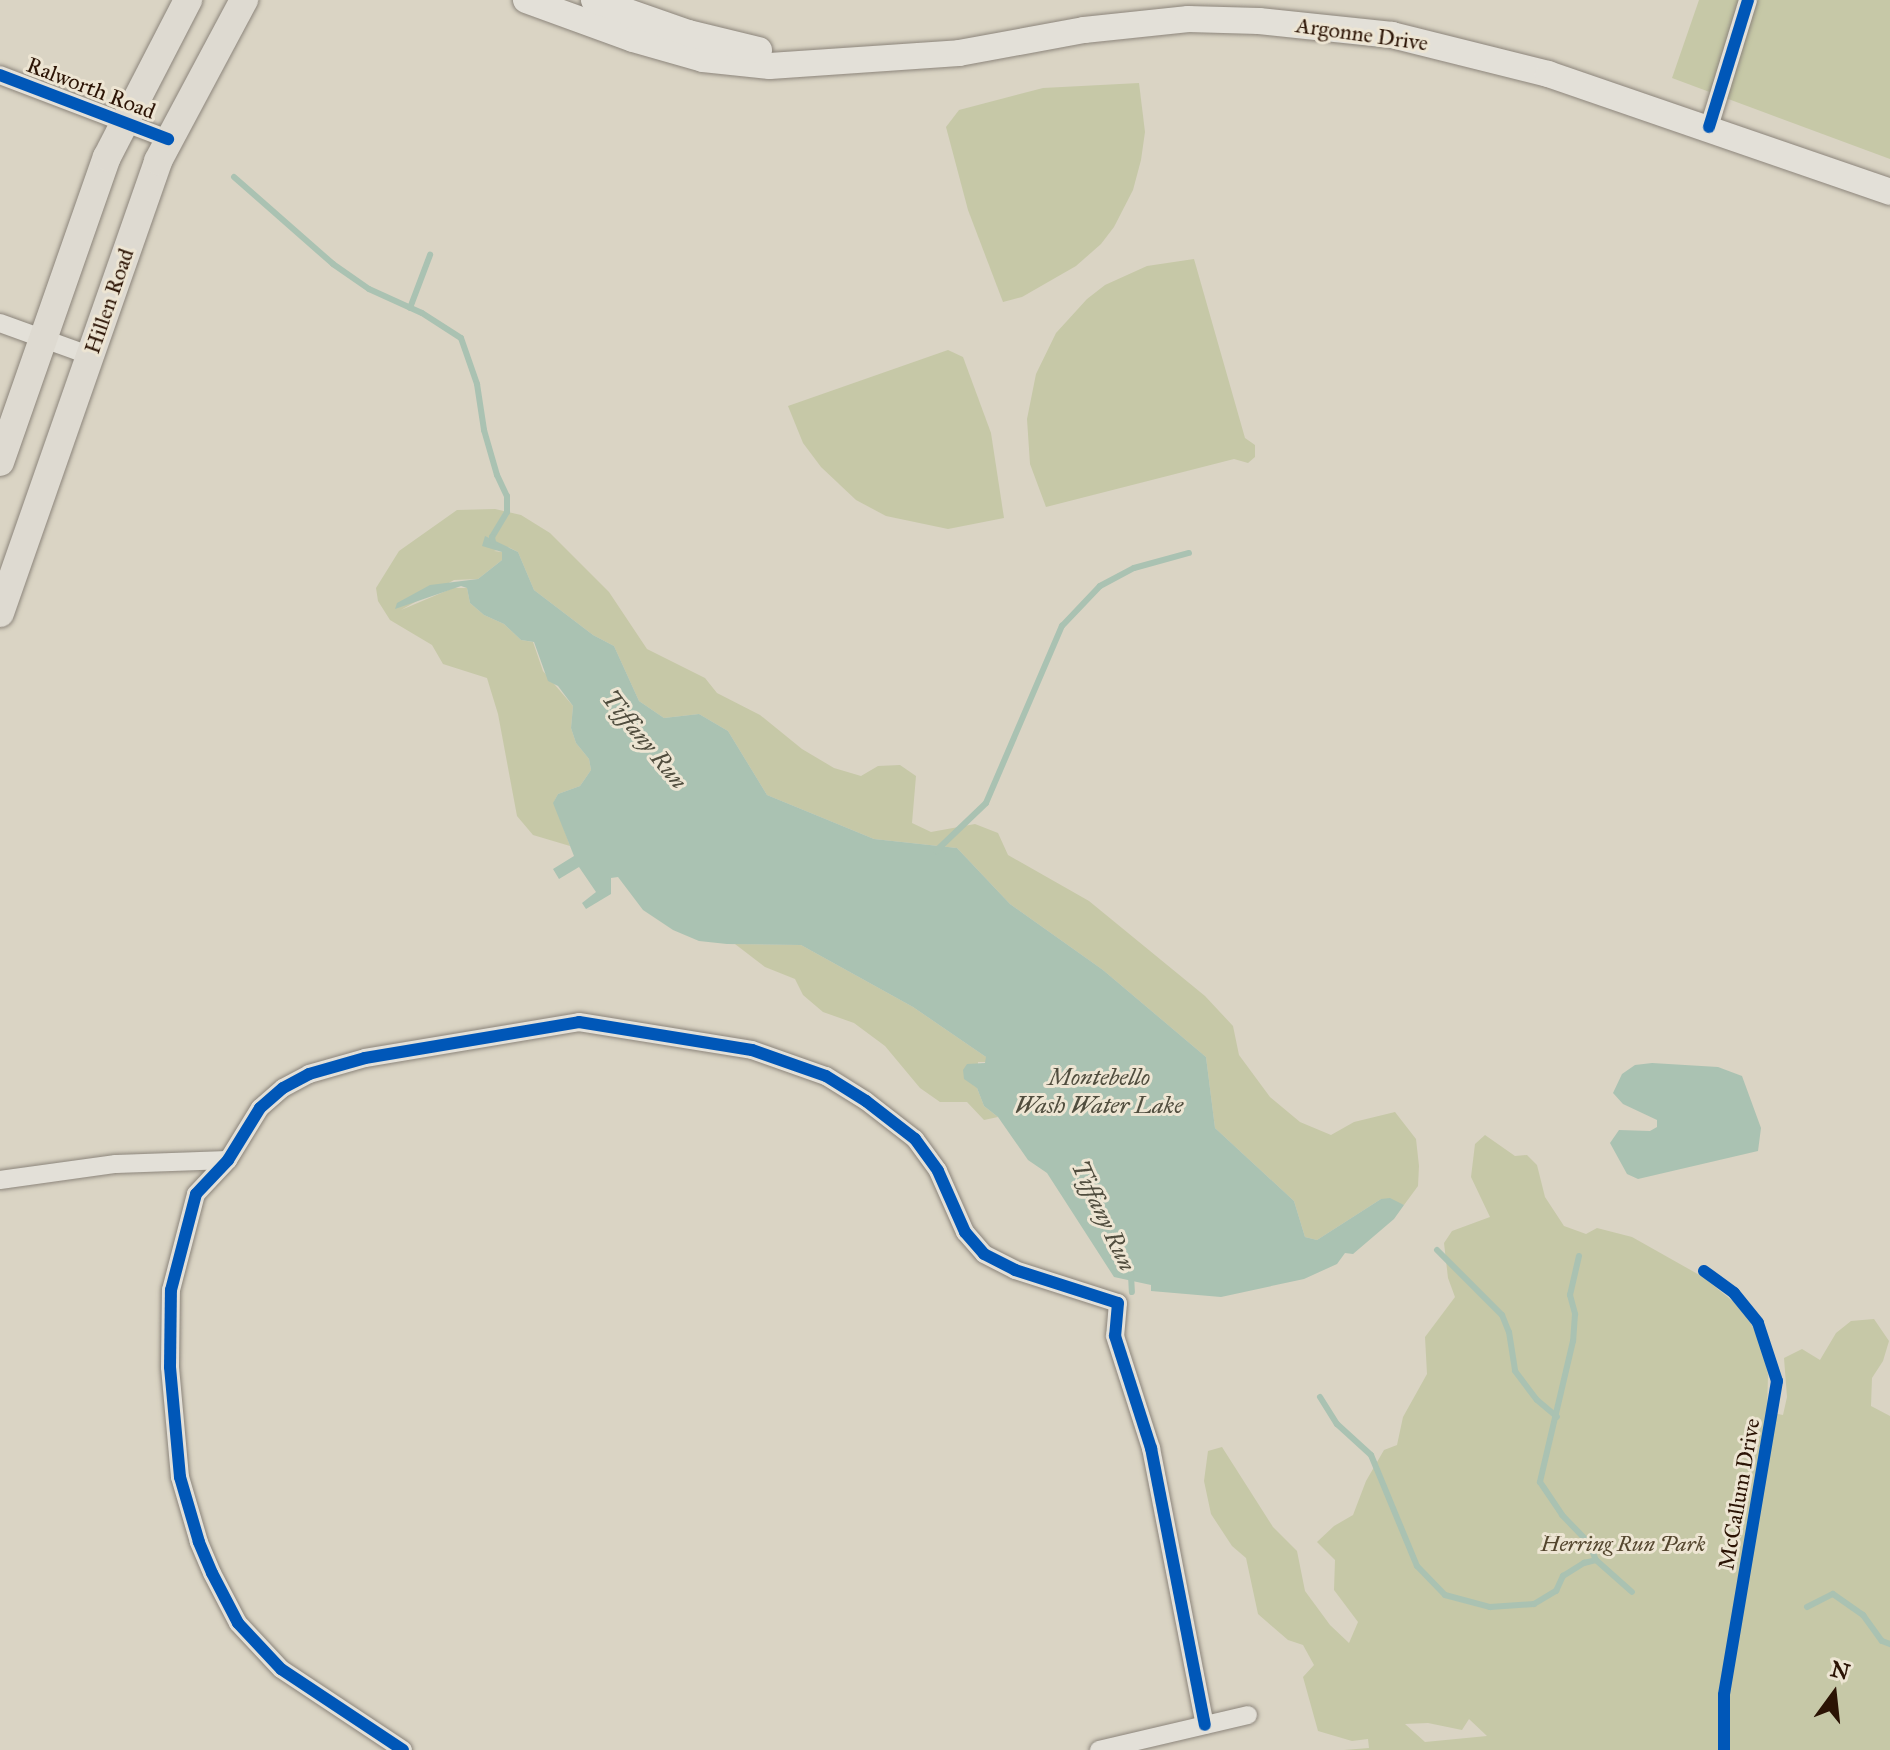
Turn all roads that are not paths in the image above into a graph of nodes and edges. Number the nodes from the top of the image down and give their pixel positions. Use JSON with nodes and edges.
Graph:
{"nodes":[{"id":1,"x":188,"y":0,"type":"edge"},
{"id":2,"x":244,"y":0,"type":"edge"},
{"id":3,"x":526,"y":0,"type":"edge"},
{"id":4,"x":594,"y":0,"type":"edge"},
{"id":5,"x":1748,"y":0,"type":"edge"},
{"id":6,"x":813,"y":61,"type":"junction"},
{"id":7,"x":0,"y":75,"type":"edge"},
{"id":8,"x":123,"y":122,"type":"junction"},
{"id":9,"x":1709,"y":127,"type":"junction"},
{"id":10,"x":168,"y":139,"type":"junction"},
{"id":11,"x":1890,"y":192,"type":"edge"},
{"id":12,"x":0,"y":323,"type":"edge"},
{"id":13,"x":42,"y":338,"type":"junction"},
{"id":14,"x":91,"y":356,"type":"junction"},
{"id":15,"x":0,"y":462,"type":"edge"},
{"id":16,"x":6,"y":575,"type":"edge"},
{"id":17,"x":0,"y":613,"type":"edge"},
{"id":18,"x":228,"y":1160,"type":"junction"},
{"id":19,"x":0,"y":1180,"type":"edge"},
{"id":20,"x":1248,"y":1715,"type":"dead end"},
{"id":21,"x":1205,"y":1725,"type":"junction"},
{"id":22,"x":403,"y":1750,"type":"edge"},
{"id":23,"x":1099,"y":1750,"type":"edge"}],
"edges":[{"from":1,"to":8,"type":"main road"},
{"from":2,"to":10,"type":"main road","name":"Hillen Road"},
{"from":3,"to":6,"type":"main road","name":"Argonne Drive"},
{"from":4,"to":6,"type":"main road","name":"Argonne Drive"},
{"from":5,"to":9,"type":"street"},
{"from":6,"to":9,"type":"main road","name":"Argonne Drive"},
{"from":7,"to":8,"type":"street","name":"Ralworth Road"},
{"from":8,"to":10,"type":"street","name":"Ralworth Road"},
{"from":8,"to":13,"type":"main road"},
{"from":9,"to":11,"type":"main road","name":"Argonne Drive"},
{"from":10,"to":14,"type":"main road","name":"Hillen Road"},
{"from":12,"to":13,"type":"street"},
{"from":13,"to":14,"type":"street"},
{"from":13,"to":15,"type":"main road"},
{"from":14,"to":16,"type":"main road","name":"Hillen Road"},
{"from":16,"to":17,"type":"main road","name":"Hillen Road"},
{"from":18,"to":19,"type":"street"},
{"from":18,"to":21,"type":"street"},
{"from":18,"to":22,"type":"street"},
{"from":20,"to":21,"type":"street"},
{"from":21,"to":23,"type":"street"}]}
